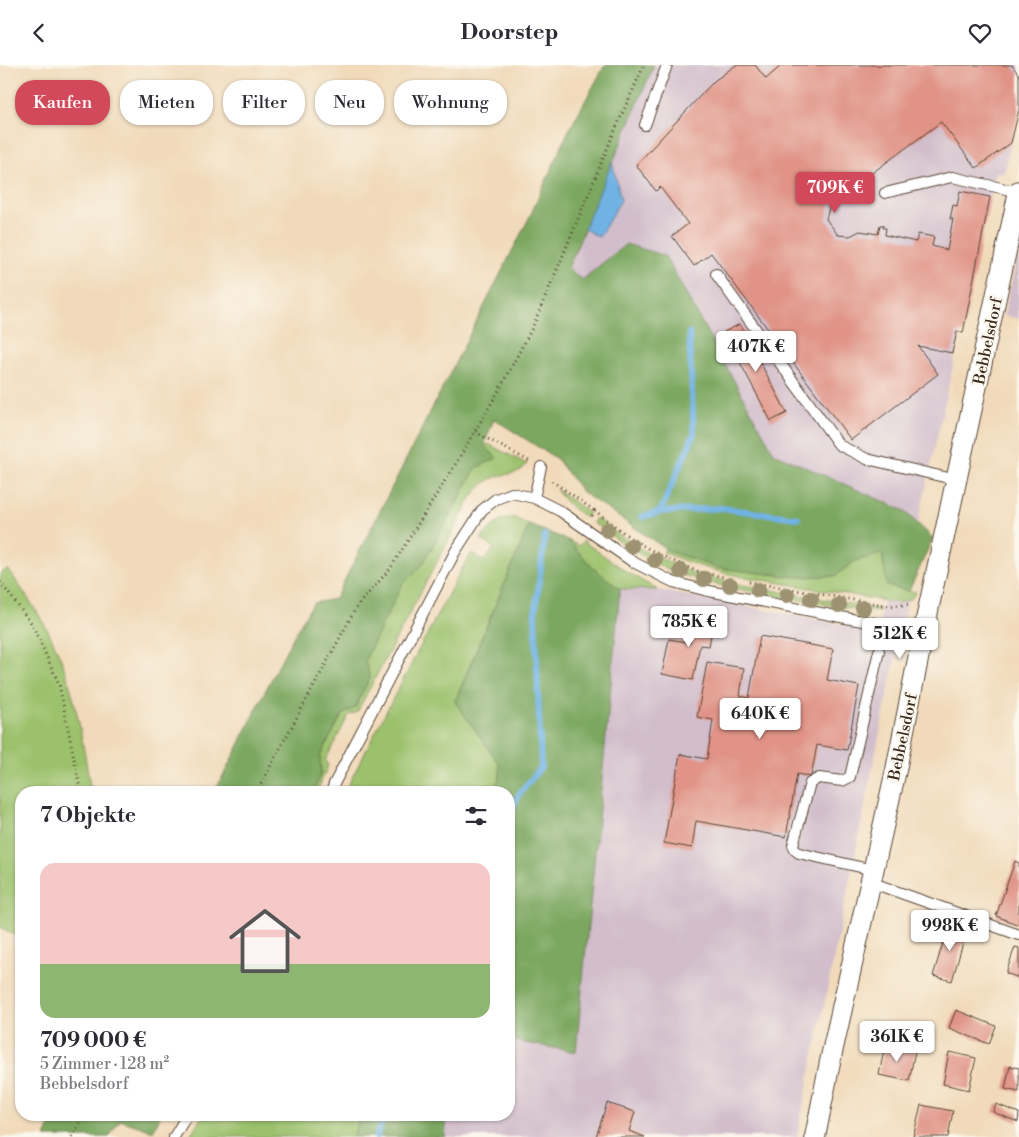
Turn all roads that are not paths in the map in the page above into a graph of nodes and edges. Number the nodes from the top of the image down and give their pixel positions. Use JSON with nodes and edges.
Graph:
{"nodes":[{"id":1,"x":667,"y":65,"type":"edge"},
{"id":2,"x":646,"y":125,"type":"dead end"},
{"id":3,"x":1019,"y":192,"type":"edge"},
{"id":4,"x":886,"y":193,"type":"dead end"},
{"id":5,"x":716,"y":274,"type":"dead end"},
{"id":6,"x":541,"y":467,"type":"road end"},
{"id":7,"x":956,"y":480,"type":"junction"},
{"id":8,"x":534,"y":498,"type":"junction"},
{"id":9,"x":924,"y":629,"type":"junction"},
{"id":10,"x":879,"y":651,"type":"dead end"},
{"id":11,"x":334,"y":786,"type":"edge"},
{"id":12,"x":872,"y":876,"type":"junction"},
{"id":13,"x":1019,"y":935,"type":"edge"},
{"id":14,"x":183,"y":1121,"type":"edge"},
{"id":15,"x":174,"y":1137,"type":"edge"},
{"id":16,"x":814,"y":1137,"type":"edge"}],
"edges":[{"from":1,"to":2,"type":"lane"},
{"from":3,"to":4,"type":"lane"},
{"from":3,"to":7,"type":"street","name":"Bebbelsdorf"},
{"from":5,"to":7,"type":"lane"},
{"from":6,"to":8,"type":"lane"},
{"from":7,"to":9,"type":"street","name":"Bebbelsdorf"},
{"from":8,"to":9,"type":"lane"},
{"from":8,"to":11,"type":"lane"},
{"from":9,"to":12,"type":"street","name":"Bebbelsdorf"},
{"from":10,"to":12,"type":"lane"},
{"from":12,"to":13,"type":"lane"},
{"from":12,"to":16,"type":"street","name":"Bebbelsdorf"},
{"from":14,"to":15,"type":"lane"}]}
